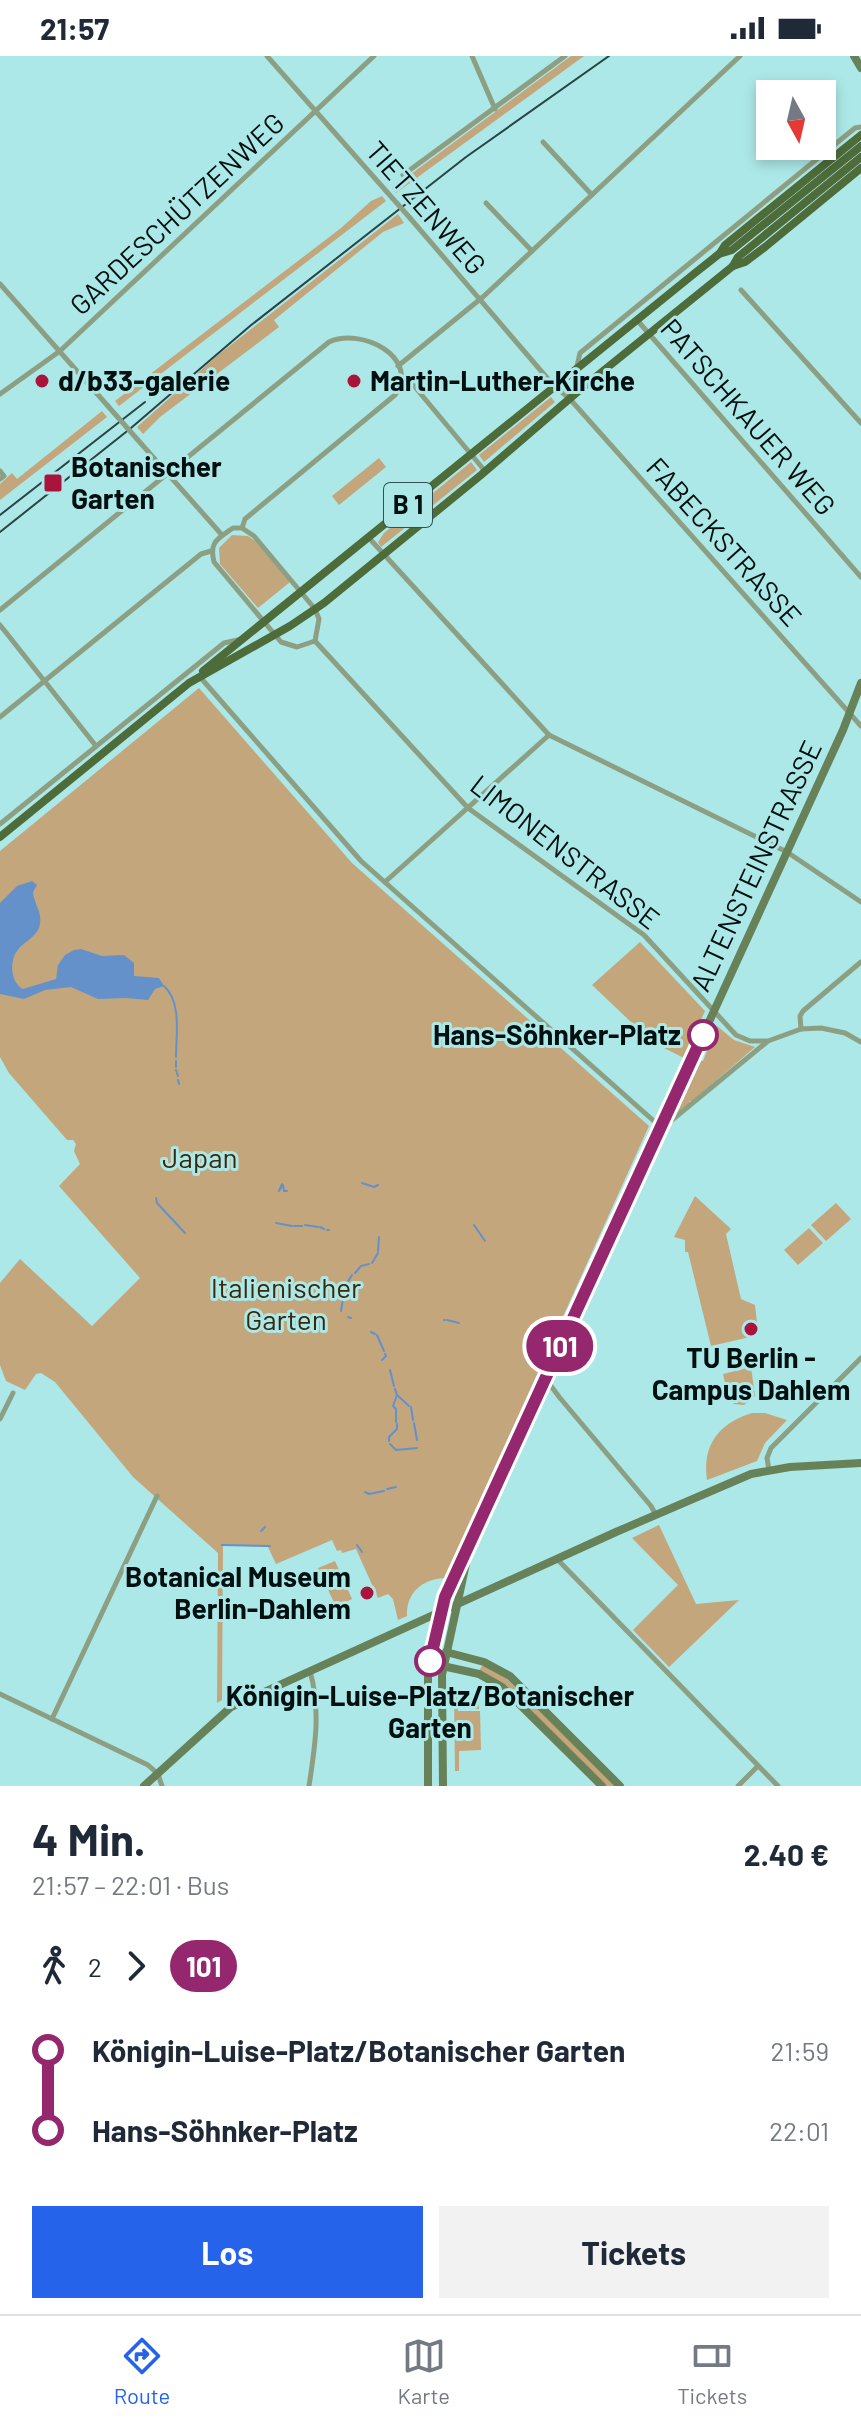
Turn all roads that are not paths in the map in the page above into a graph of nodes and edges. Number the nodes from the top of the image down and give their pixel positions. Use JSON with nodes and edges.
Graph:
{"nodes":[{"id":1,"x":267,"y":56,"type":"edge"},
{"id":2,"x":374,"y":56,"type":"edge"},
{"id":3,"x":472,"y":56,"type":"edge"},
{"id":4,"x":565,"y":56,"type":"edge"},
{"id":5,"x":740,"y":56,"type":"edge"},
{"id":6,"x":854,"y":56,"type":"edge"},
{"id":7,"x":861,"y":68,"type":"edge"},
{"id":8,"x":495,"y":109,"type":"junction"},
{"id":9,"x":316,"y":111,"type":"junction"},
{"id":10,"x":861,"y":127,"type":"edge"},
{"id":11,"x":861,"y":135,"type":"edge"},
{"id":12,"x":543,"y":142,"type":"dead end"},
{"id":13,"x":861,"y":146,"type":"edge"},
{"id":14,"x":861,"y":157,"type":"edge"},
{"id":15,"x":861,"y":168,"type":"edge"},
{"id":16,"x":403,"y":175,"type":"dead end"},
{"id":17,"x":592,"y":195,"type":"junction"},
{"id":18,"x":486,"y":203,"type":"dead end"},
{"id":19,"x":532,"y":251,"type":"junction"},
{"id":20,"x":719,"y":254,"type":"junction"},
{"id":21,"x":733,"y":266,"type":"junction"},
{"id":22,"x":0,"y":284,"type":"edge"},
{"id":23,"x":741,"y":290,"type":"dead end"},
{"id":24,"x":480,"y":300,"type":"junction"},
{"id":25,"x":637,"y":319,"type":"junction"},
{"id":26,"x":649,"y":333,"type":"junction"},
{"id":27,"x":60,"y":351,"type":"junction"},
{"id":28,"x":398,"y":366,"type":"junction"},
{"id":29,"x":577,"y":368,"type":"junction"},
{"id":30,"x":401,"y":376,"type":"junction"},
{"id":31,"x":554,"y":386,"type":"junction"},
{"id":32,"x":0,"y":394,"type":"edge"},
{"id":33,"x":569,"y":398,"type":"junction"},
{"id":34,"x":861,"y":423,"type":"edge"},
{"id":35,"x":471,"y":454,"type":"junction"},
{"id":36,"x":485,"y":471,"type":"junction"},
{"id":37,"x":168,"y":474,"type":"junction"},
{"id":38,"x":242,"y":528,"type":"junction"},
{"id":39,"x":222,"y":535,"type":"junction"},
{"id":40,"x":369,"y":538,"type":"junction"},
{"id":41,"x":211,"y":551,"type":"junction"},
{"id":42,"x":383,"y":555,"type":"junction"},
{"id":43,"x":861,"y":577,"type":"edge"},
{"id":44,"x":302,"y":592,"type":"junction"},
{"id":45,"x":315,"y":609,"type":"junction"},
{"id":46,"x":0,"y":610,"type":"edge"},
{"id":47,"x":265,"y":622,"type":"junction"},
{"id":48,"x":0,"y":625,"type":"edge"},
{"id":49,"x":274,"y":634,"type":"junction"},
{"id":50,"x":243,"y":639,"type":"junction"},
{"id":51,"x":315,"y":641,"type":"junction"},
{"id":52,"x":197,"y":678,"type":"junction"},
{"id":53,"x":45,"y":681,"type":"junction"},
{"id":54,"x":861,"y":683,"type":"edge"},
{"id":55,"x":850,"y":714,"type":"junction"},
{"id":56,"x":0,"y":717,"type":"edge"},
{"id":57,"x":861,"y":726,"type":"edge"},
{"id":58,"x":549,"y":735,"type":"junction"},
{"id":59,"x":96,"y":746,"type":"junction"},
{"id":60,"x":468,"y":808,"type":"junction"},
{"id":61,"x":0,"y":824,"type":"edge"},
{"id":62,"x":0,"y":837,"type":"edge"},
{"id":63,"x":787,"y":852,"type":"junction"},
{"id":64,"x":385,"y":882,"type":"junction"},
{"id":65,"x":861,"y":902,"type":"edge"},
{"id":66,"x":861,"y":962,"type":"edge"},
{"id":67,"x":714,"y":1012,"type":"junction"},
{"id":68,"x":801,"y":1029,"type":"junction"},
{"id":69,"x":768,"y":1041,"type":"junction"},
{"id":70,"x":861,"y":1042,"type":"edge"},
{"id":71,"x":662,"y":1125,"type":"junction"},
{"id":72,"x":861,"y":1358,"type":"edge"},
{"id":73,"x":543,"y":1383,"type":"junction"},
{"id":74,"x":13,"y":1393,"type":"dead end"},
{"id":75,"x":0,"y":1419,"type":"edge"},
{"id":76,"x":861,"y":1463,"type":"edge"},
{"id":77,"x":769,"y":1470,"type":"junction"},
{"id":78,"x":157,"y":1496,"type":"dead end"},
{"id":79,"x":656,"y":1515,"type":"junction"},
{"id":80,"x":470,"y":1547,"type":"junction"},
{"id":81,"x":557,"y":1559,"type":"junction"},
{"id":82,"x":458,"y":1605,"type":"junction"},
{"id":83,"x":441,"y":1612,"type":"junction"},
{"id":84,"x":446,"y":1652,"type":"junction"},
{"id":85,"x":478,"y":1660,"type":"junction"},
{"id":86,"x":429,"y":1663,"type":"junction"},
{"id":87,"x":444,"y":1665,"type":"junction"},
{"id":88,"x":310,"y":1671,"type":"junction"},
{"id":89,"x":473,"y":1672,"type":"junction"},
{"id":90,"x":0,"y":1694,"type":"edge"},
{"id":91,"x":52,"y":1719,"type":"junction"},
{"id":92,"x":758,"y":1766,"type":"junction"},
{"id":93,"x":158,"y":1774,"type":"junction"},
{"id":94,"x":144,"y":1786,"type":"edge"},
{"id":95,"x":162,"y":1786,"type":"edge"},
{"id":96,"x":309,"y":1786,"type":"edge"},
{"id":97,"x":428,"y":1786,"type":"edge"},
{"id":98,"x":443,"y":1786,"type":"edge"},
{"id":99,"x":602,"y":1786,"type":"edge"},
{"id":100,"x":620,"y":1786,"type":"edge"},
{"id":101,"x":738,"y":1786,"type":"edge"},
{"id":102,"x":778,"y":1786,"type":"edge"}],
"edges":[{"from":1,"to":9,"type":"street","name":"TIETZENWEG"},
{"from":2,"to":9,"type":"street","name":"GARDESCHÜTZENWEG"},
{"from":3,"to":8,"type":"street"},
{"from":4,"to":8,"type":"street"},
{"from":5,"to":17,"type":"street"},
{"from":6,"to":7,"type":"main road"},
{"from":8,"to":16,"type":"street"},
{"from":9,"to":24,"type":"street","name":"TIETZENWEG","bridge":true},
{"from":9,"to":27,"type":"street","name":"GARDESCHÜTZENWEG"},
{"from":10,"to":29,"type":"street"},
{"from":11,"to":20,"type":"main road"},
{"from":12,"to":17,"type":"street"},
{"from":13,"to":20,"type":"main road","number":"B 1"},
{"from":14,"to":21,"type":"main road","number":"B 1"},
{"from":15,"to":21,"type":"main road"},
{"from":17,"to":19,"type":"street"},
{"from":18,"to":19,"type":"street"},
{"from":19,"to":24,"type":"street"},
{"from":20,"to":25,"type":"main road","number":"B 1"},
{"from":21,"to":26,"type":"main road","number":"B 1"},
{"from":22,"to":27,"type":"street"},
{"from":23,"to":34,"type":"street"},
{"from":24,"to":28,"type":"street"},
{"from":24,"to":31,"type":"street","name":"TIETZENWEG"},
{"from":25,"to":26,"type":"street","name":"PATSCHKAUER WEG"},
{"from":25,"to":29,"type":"main road","number":"B 1"},
{"from":26,"to":33,"type":"main road","number":"B 1"},
{"from":26,"to":43,"type":"street","name":"PATSCHKAUER WEG"},
{"from":27,"to":32,"type":"street","name":"GARDESCHÜTZENWEG"},
{"from":27,"to":37,"type":"street","bridge":true},
{"from":28,"to":30,"type":"street"},
{"from":28,"to":37,"type":"street"},
{"from":29,"to":31,"type":"main road","number":"B 1"},
{"from":30,"to":35,"type":"street"},
{"from":30,"to":38,"type":"street"},
{"from":31,"to":33,"type":"street","name":"FABECKSTRASSE"},
{"from":31,"to":35,"type":"main road","number":"B 1"},
{"from":33,"to":36,"type":"main road","number":"B 1"},
{"from":33,"to":55,"type":"street","name":"FABECKSTRASSE"},
{"from":35,"to":36,"type":"street"},
{"from":35,"to":40,"type":"main road","number":"B 1"},
{"from":36,"to":42,"type":"main road","number":"B 1"},
{"from":37,"to":39,"type":"street"},
{"from":37,"to":46,"type":"street"},
{"from":38,"to":39,"type":"street"},
{"from":38,"to":44,"type":"street"},
{"from":39,"to":41,"type":"street"},
{"from":40,"to":42,"type":"street"},
{"from":40,"to":44,"type":"main road","number":"B 1"},
{"from":41,"to":47,"type":"street"},
{"from":41,"to":53,"type":"street"},
{"from":42,"to":45,"type":"main road","number":"B 1"},
{"from":42,"to":58,"type":"street"},
{"from":44,"to":45,"type":"street"},
{"from":44,"to":47,"type":"main road","number":"B 1"},
{"from":45,"to":49,"type":"main road","number":"B 1"},
{"from":45,"to":51,"type":"street"},
{"from":47,"to":49,"type":"street"},
{"from":47,"to":50,"type":"main road","number":"B 1"},
{"from":48,"to":53,"type":"street"},
{"from":49,"to":51,"type":"street"},
{"from":49,"to":52,"type":"main road","number":"B 1"},
{"from":50,"to":52,"type":"main road","number":"B 1"},
{"from":50,"to":59,"type":"street"},
{"from":51,"to":60,"type":"street","name":"LIMONENSTRASSE"},
{"from":52,"to":62,"type":"main road","number":"B 1"},
{"from":52,"to":64,"type":"street"},
{"from":53,"to":56,"type":"street"},
{"from":53,"to":59,"type":"street"},
{"from":54,"to":55,"type":"main road","name":"ALTENSTEINSTRASSE"},
{"from":55,"to":57,"type":"street","name":"FABECKSTRASSE"},
{"from":55,"to":63,"type":"main road","name":"ALTENSTEINSTRASSE"},
{"from":58,"to":60,"type":"street"},
{"from":58,"to":63,"type":"street"},
{"from":59,"to":61,"type":"street"},
{"from":60,"to":64,"type":"street"},
{"from":60,"to":67,"type":"street","name":"LIMONENSTRASSE"},
{"from":63,"to":65,"type":"street"},
{"from":63,"to":67,"type":"main road","name":"ALTENSTEINSTRASSE"},
{"from":64,"to":71,"type":"street"},
{"from":66,"to":68,"type":"street"},
{"from":67,"to":69,"type":"street","name":"LIMONENSTRASSE"},
{"from":67,"to":71,"type":"main road","name":"ALTENSTEINSTRASSE"},
{"from":68,"to":69,"type":"street"},
{"from":68,"to":70,"type":"street"},
{"from":69,"to":71,"type":"street"},
{"from":71,"to":73,"type":"main road","name":"ALTENSTEINSTRASSE"},
{"from":72,"to":77,"type":"street"},
{"from":73,"to":79,"type":"street"},
{"from":73,"to":80,"type":"main road","name":"ALTENSTEINSTRASSE"},
{"from":74,"to":75,"type":"street"},
{"from":76,"to":77,"type":"main road"},
{"from":77,"to":79,"type":"main road"},
{"from":78,"to":91,"type":"street"},
{"from":79,"to":81,"type":"main road"},
{"from":80,"to":82,"type":"main road","name":"ALTENSTEINSTRASSE"},
{"from":80,"to":83,"type":"main road","name":"ALTENSTEINSTRASSE"},
{"from":81,"to":82,"type":"main road"},
{"from":81,"to":92,"type":"street"},
{"from":82,"to":83,"type":"main road"},
{"from":82,"to":84,"type":"main road","name":"ALTENSTEINSTRASSE"},
{"from":83,"to":86,"type":"main road","name":"ALTENSTEINSTRASSE"},
{"from":83,"to":88,"type":"main road"},
{"from":84,"to":85,"type":"main road"},
{"from":84,"to":87,"type":"main road","name":"ALTENSTEINSTRASSE"},
{"from":85,"to":89,"type":"main road"},
{"from":85,"to":100,"type":"main road"},
{"from":86,"to":87,"type":"main road"},
{"from":86,"to":97,"type":"main road","name":"ALTENSTEINSTRASSE"},
{"from":87,"to":89,"type":"main road"},
{"from":87,"to":98,"type":"main road","name":"ALTENSTEINSTRASSE"},
{"from":88,"to":93,"type":"main road"},
{"from":88,"to":96,"type":"street"},
{"from":89,"to":99,"type":"main road"},
{"from":90,"to":91,"type":"street"},
{"from":91,"to":93,"type":"street"},
{"from":92,"to":101,"type":"street"},
{"from":92,"to":102,"type":"street"},
{"from":93,"to":94,"type":"main road"},
{"from":93,"to":95,"type":"street"}]}
